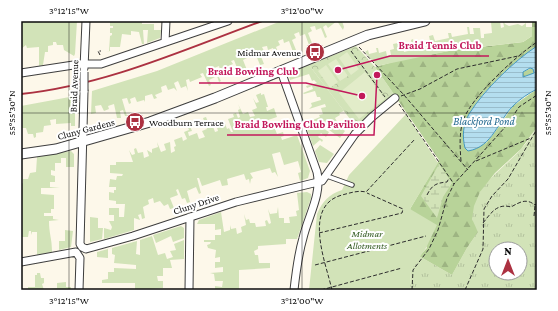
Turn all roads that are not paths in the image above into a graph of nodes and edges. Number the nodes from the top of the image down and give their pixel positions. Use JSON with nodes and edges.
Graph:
{"nodes":[{"id":1,"x":86,"y":21,"type":"edge"},
{"id":2,"x":166,"y":21,"type":"edge"},
{"id":3,"x":228,"y":21,"type":"edge"},
{"id":4,"x":425,"y":21,"type":"edge"},
{"id":5,"x":165,"y":42,"type":"junction"},
{"id":6,"x":84,"y":68,"type":"junction"},
{"id":7,"x":281,"y":71,"type":"junction"},
{"id":8,"x":21,"y":73,"type":"edge"},
{"id":9,"x":395,"y":98,"type":"road end"},
{"id":10,"x":83,"y":142,"type":"junction"},
{"id":11,"x":21,"y":154,"type":"edge"},
{"id":12,"x":327,"y":176,"type":"junction"},
{"id":13,"x":318,"y":183,"type":"junction"},
{"id":14,"x":352,"y":185,"type":"road end"},
{"id":15,"x":190,"y":216,"type":"junction"},
{"id":16,"x":80,"y":250,"type":"junction"},
{"id":17,"x":21,"y":262,"type":"edge"},
{"id":18,"x":80,"y":290,"type":"edge"},
{"id":19,"x":189,"y":290,"type":"edge"},
{"id":20,"x":294,"y":290,"type":"edge"}],
"edges":[{"from":1,"to":6,"type":"street","name":"Braid Avenue"},
{"from":2,"to":5,"type":"street"},
{"from":3,"to":5,"type":"street"},
{"from":4,"to":7,"type":"street","name":"Cluny Gardens"},
{"from":5,"to":6,"type":"street"},
{"from":6,"to":8,"type":"street"},
{"from":6,"to":10,"type":"street","name":"Braid Avenue","bridge":true},
{"from":7,"to":10,"type":"street","name":"Cluny Gardens"},
{"from":7,"to":13,"type":"street"},
{"from":9,"to":12,"type":"street"},
{"from":10,"to":11,"type":"street","name":"Cluny Gardens"},
{"from":10,"to":16,"type":"street","name":"Braid Avenue"},
{"from":12,"to":13,"type":"street"},
{"from":12,"to":14,"type":"lane"},
{"from":13,"to":15,"type":"street","name":"Cluny Drive"},
{"from":13,"to":20,"type":"street"},
{"from":15,"to":16,"type":"street","name":"Cluny Drive"},
{"from":15,"to":19,"type":"street"},
{"from":16,"to":17,"type":"street","name":"Cluny Drive"},
{"from":16,"to":18,"type":"street","name":"Braid Avenue"}]}
